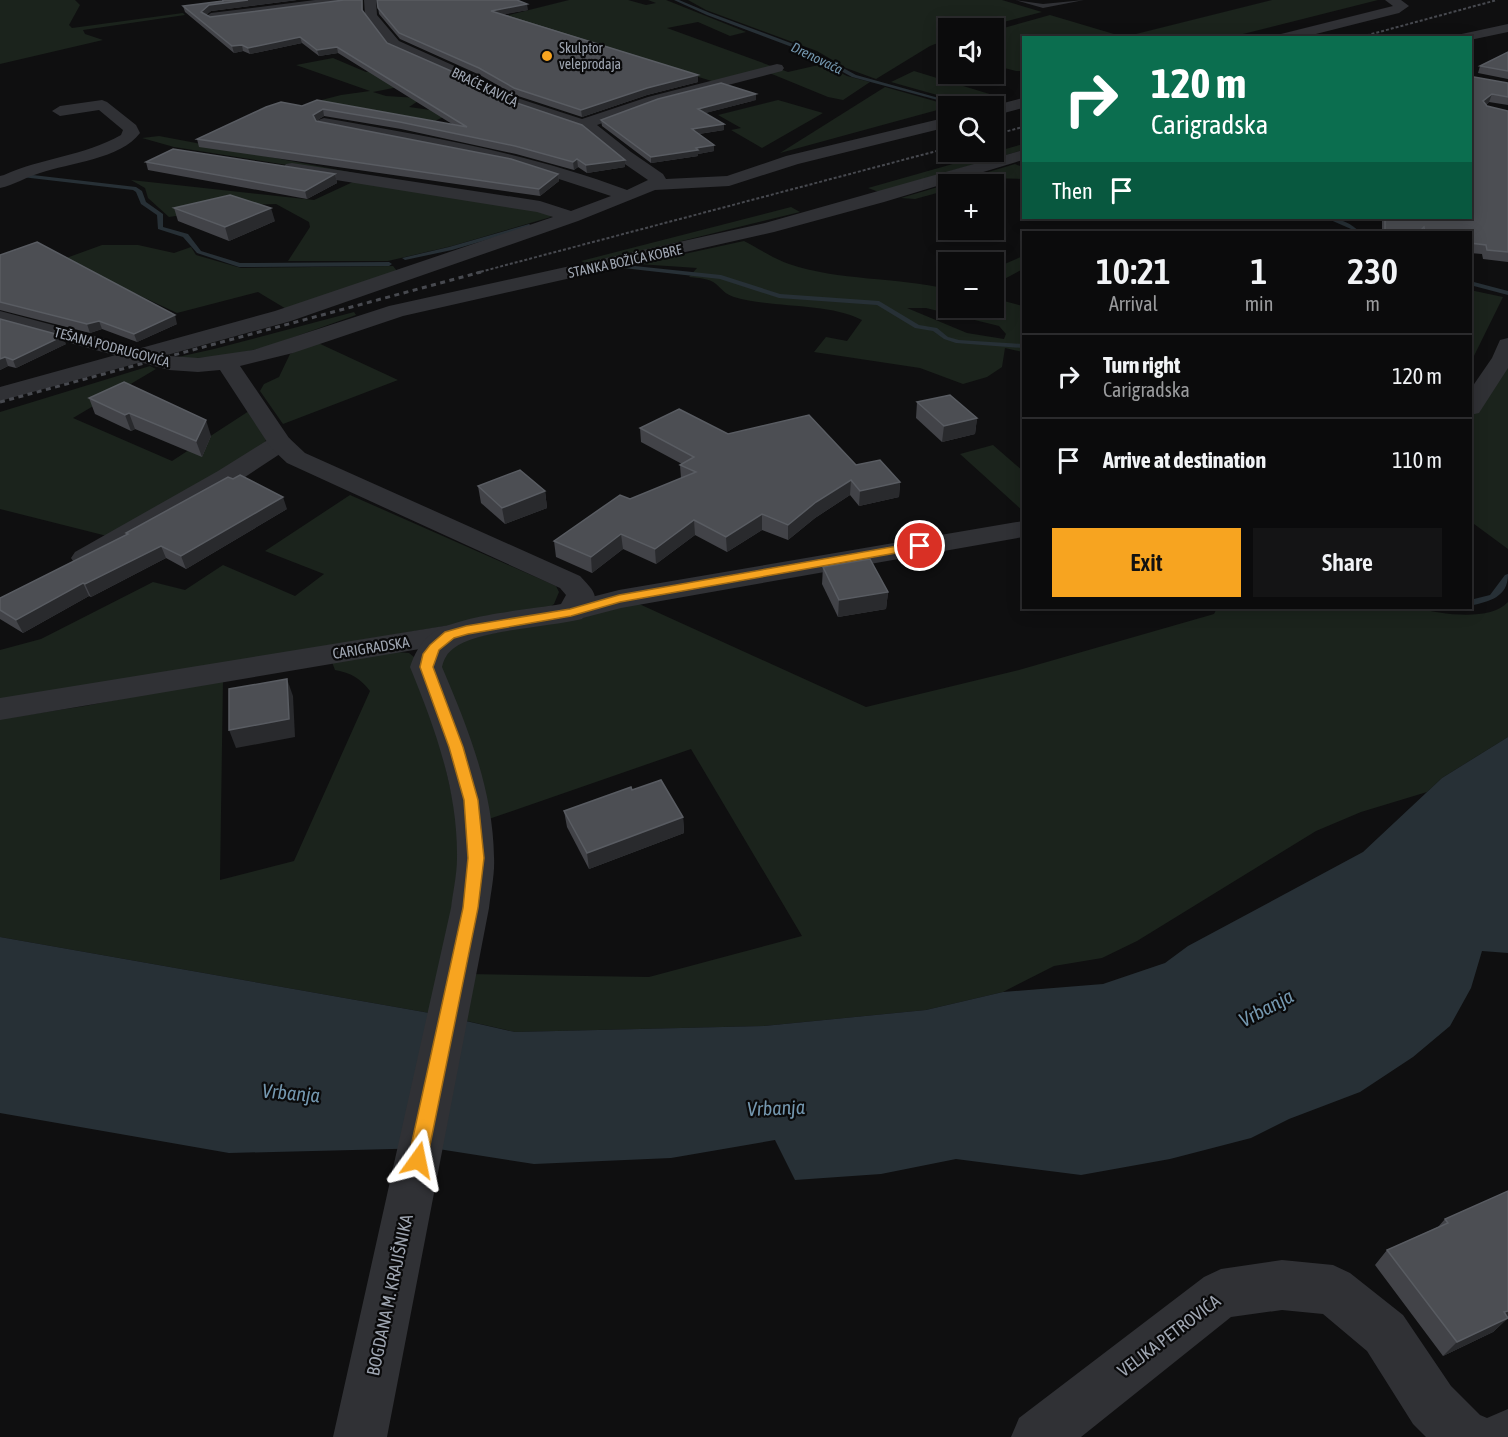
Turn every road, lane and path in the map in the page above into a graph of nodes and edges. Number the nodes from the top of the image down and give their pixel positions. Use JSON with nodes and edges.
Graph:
{"nodes":[{"id":1,"x":345,"y":0,"type":"edge"},
{"id":2,"x":370,"y":0,"type":"edge"},
{"id":3,"x":1018,"y":0,"type":"edge"},
{"id":4,"x":1081,"y":0,"type":"edge"},
{"id":5,"x":1391,"y":0,"type":"edge"},
{"id":6,"x":211,"y":17,"type":"edge"},
{"id":7,"x":1508,"y":28,"type":"edge"},
{"id":8,"x":1290,"y":36,"type":"edge"},
{"id":9,"x":1471,"y":36,"type":"edge"},
{"id":10,"x":777,"y":68,"type":"dead end"},
{"id":11,"x":1022,"y":103,"type":"edge"},
{"id":12,"x":1004,"y":108,"type":"edge"},
{"id":13,"x":60,"y":111,"type":"dead end"},
{"id":14,"x":324,"y":123,"type":"edge"},
{"id":15,"x":584,"y":124,"type":"junction"},
{"id":16,"x":938,"y":124,"type":"edge"},
{"id":17,"x":1022,"y":155,"type":"edge"},
{"id":18,"x":279,"y":166,"type":"edge"},
{"id":19,"x":0,"y":183,"type":"edge"},
{"id":20,"x":654,"y":185,"type":"junction"},
{"id":21,"x":628,"y":196,"type":"junction"},
{"id":22,"x":570,"y":217,"type":"junction"},
{"id":23,"x":0,"y":317,"type":"edge"},
{"id":24,"x":1508,"y":345,"type":"edge"},
{"id":25,"x":140,"y":356,"type":"junction"},
{"id":26,"x":226,"y":362,"type":"junction"},
{"id":27,"x":0,"y":394,"type":"edge"},
{"id":28,"x":1472,"y":405,"type":"edge"},
{"id":29,"x":280,"y":443,"type":"junction"},
{"id":30,"x":1022,"y":528,"type":"edge"},
{"id":31,"x":58,"y":572,"type":"edge"},
{"id":32,"x":573,"y":599,"type":"junction"},
{"id":33,"x":427,"y":644,"type":"junction"},
{"id":34,"x":0,"y":709,"type":"edge"},
{"id":35,"x":360,"y":1437,"type":"edge"},
{"id":36,"x":1038,"y":1437,"type":"edge"},
{"id":37,"x":1468,"y":1437,"type":"edge"}],
"edges":[{"from":1,"to":6,"type":"street"},
{"from":2,"to":15,"type":"street","name":"BRAĆE KAVIĆA"},
{"from":3,"to":4,"type":"lane"},
{"from":5,"to":8,"type":"street"},
{"from":7,"to":9,"type":"street"},
{"from":10,"to":15,"type":"street"},
{"from":11,"to":12,"type":"street"},
{"from":13,"to":19,"type":"street"},
{"from":14,"to":21,"type":"street"},
{"from":15,"to":20,"type":"street","name":"BRAĆE KAVIĆA"},
{"from":16,"to":20,"type":"street"},
{"from":17,"to":26,"type":"street","name":"STANKA BOŽIĆA KOBRE"},
{"from":18,"to":22,"type":"street"},
{"from":20,"to":21,"type":"street"},
{"from":21,"to":22,"type":"street"},
{"from":22,"to":25,"type":"street"},
{"from":23,"to":25,"type":"street","name":"TEŠANA PODRUGOVIĆA"},
{"from":24,"to":28,"type":"street"},
{"from":25,"to":26,"type":"street","name":"TEŠANA PODRUGOVIĆA"},
{"from":25,"to":27,"type":"street"},
{"from":26,"to":29,"type":"street"},
{"from":29,"to":31,"type":"street"},
{"from":29,"to":32,"type":"street"},
{"from":30,"to":32,"type":"street"},
{"from":32,"to":33,"type":"street","name":"CARIGRADSKA"},
{"from":33,"to":34,"type":"street","name":"CARIGRADSKA"},
{"from":33,"to":35,"type":"street","name":"BOGDANA M. KRAJIŠNIKA"},
{"from":36,"to":37,"type":"street","name":"VELJKA PETROVIĆA"}]}
